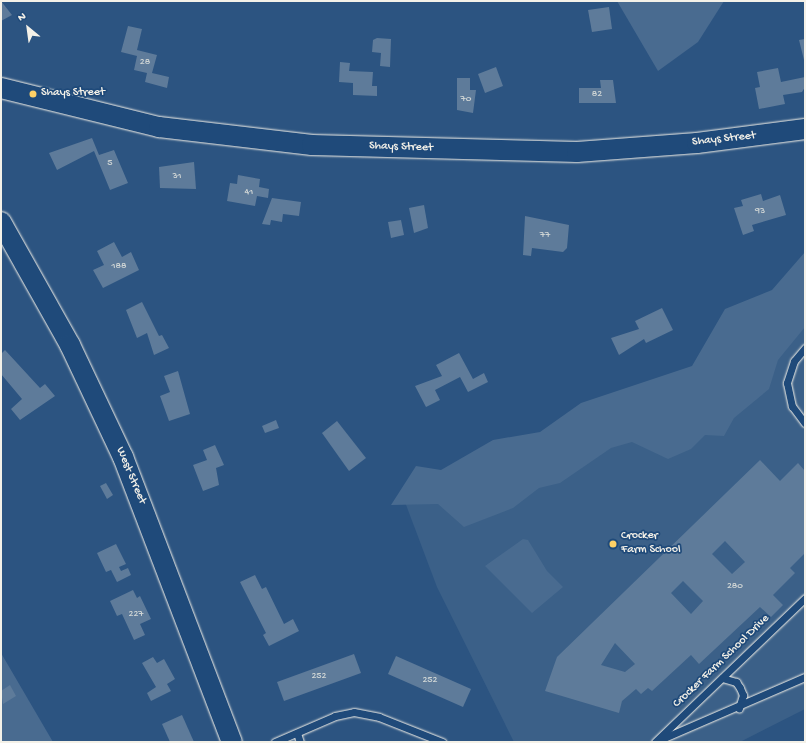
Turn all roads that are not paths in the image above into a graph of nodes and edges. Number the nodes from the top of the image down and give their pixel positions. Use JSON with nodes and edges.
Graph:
{"nodes":[{"id":1,"x":1,"y":88,"type":"edge"},
{"id":2,"x":805,"y":129,"type":"edge"},
{"id":3,"x":1,"y":222,"type":"edge"},
{"id":4,"x":805,"y":348,"type":"edge"},
{"id":5,"x":805,"y":423,"type":"edge"},
{"id":6,"x":805,"y":598,"type":"edge"},
{"id":7,"x":805,"y":677,"type":"edge"},
{"id":8,"x":722,"y":678,"type":"junction"},
{"id":9,"x":739,"y":708,"type":"junction"},
{"id":10,"x":296,"y":733,"type":"junction"},
{"id":11,"x":232,"y":742,"type":"edge"},
{"id":12,"x":275,"y":742,"type":"edge"},
{"id":13,"x":300,"y":742,"type":"edge"},
{"id":14,"x":442,"y":742,"type":"edge"},
{"id":15,"x":655,"y":742,"type":"edge"}],
"edges":[{"from":1,"to":2,"type":"main road","name":"Shays Street"},
{"from":3,"to":11,"type":"main road","name":"West Street"},
{"from":4,"to":5,"type":"lane"},
{"from":6,"to":8,"type":"lane","name":"Crocker Farm School Drive"},
{"from":7,"to":9,"type":"lane","name":"Crocker Farm School Drive"},
{"from":8,"to":9,"type":"lane"},
{"from":8,"to":15,"type":"lane","name":"Crocker Farm School Drive"},
{"from":9,"to":15,"type":"lane","name":"Crocker Farm School Drive"},
{"from":10,"to":12,"type":"lane"},
{"from":10,"to":13,"type":"lane"},
{"from":10,"to":14,"type":"lane"}]}
